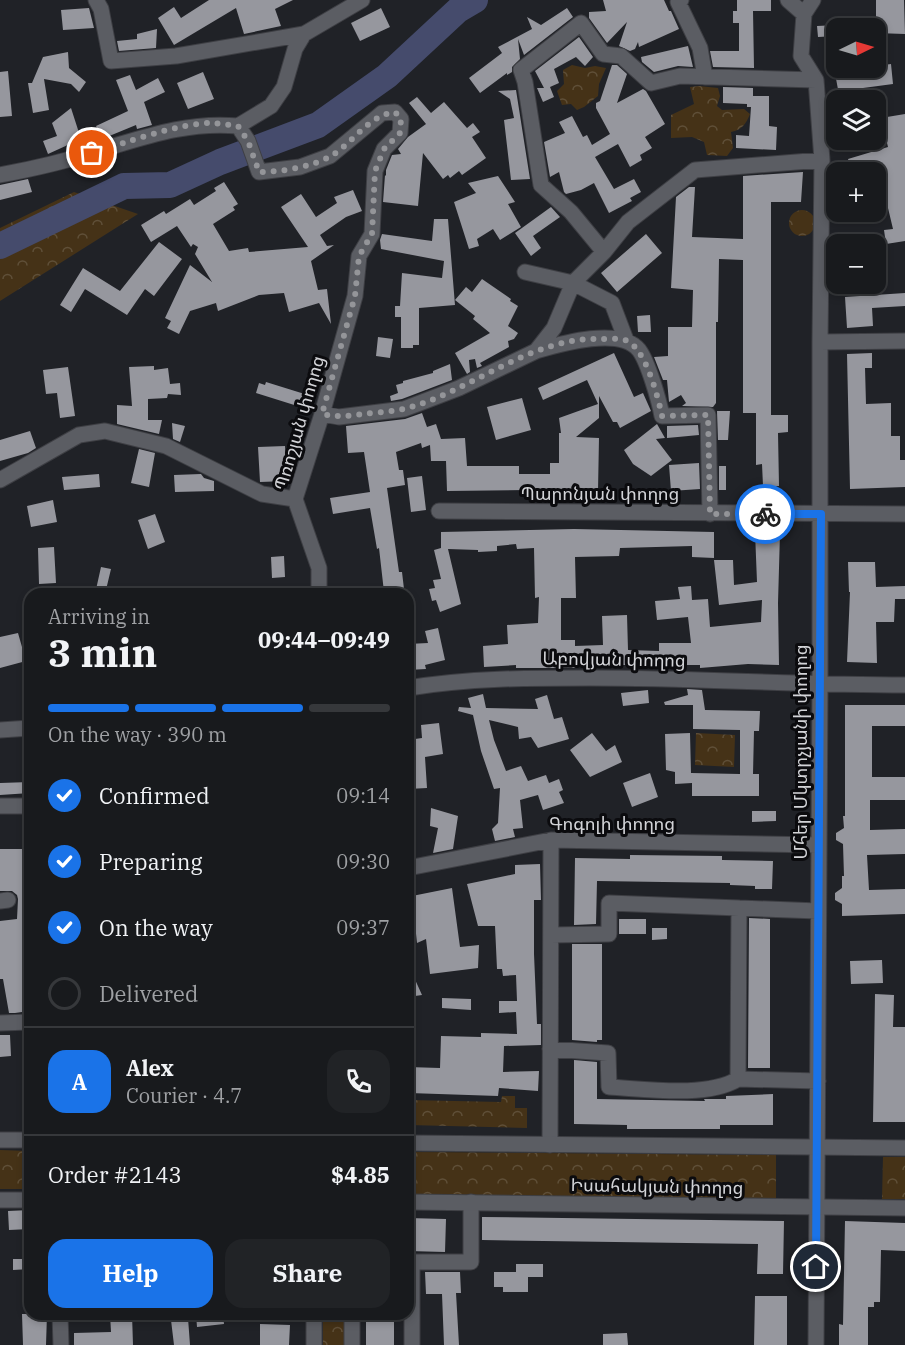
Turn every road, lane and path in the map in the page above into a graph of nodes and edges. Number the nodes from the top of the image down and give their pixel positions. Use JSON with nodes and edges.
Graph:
{"nodes":[{"id":1,"x":96,"y":0,"type":"edge"},
{"id":2,"x":362,"y":0,"type":"edge"},
{"id":3,"x":681,"y":0,"type":"edge"},
{"id":4,"x":788,"y":0,"type":"edge"},
{"id":5,"x":813,"y":0,"type":"edge"},
{"id":6,"x":804,"y":14,"type":"junction"},
{"id":7,"x":304,"y":34,"type":"junction"},
{"id":8,"x":705,"y":77,"type":"junction"},
{"id":9,"x":816,"y":80,"type":"junction"},
{"id":10,"x":238,"y":126,"type":"junction"},
{"id":11,"x":822,"y":160,"type":"junction"},
{"id":12,"x":0,"y":175,"type":"edge"},
{"id":13,"x":604,"y":252,"type":"junction"},
{"id":14,"x":525,"y":272,"type":"dead end"},
{"id":15,"x":573,"y":283,"type":"junction"},
{"id":16,"x":626,"y":340,"type":"junction"},
{"id":17,"x":905,"y":341,"type":"edge"},
{"id":18,"x":819,"y":342,"type":"junction"},
{"id":19,"x":536,"y":351,"type":"junction"},
{"id":20,"x":322,"y":414,"type":"junction"},
{"id":21,"x":0,"y":480,"type":"edge"},
{"id":22,"x":295,"y":498,"type":"junction"},
{"id":23,"x":439,"y":511,"type":"dead end"},
{"id":24,"x":710,"y":514,"type":"junction"},
{"id":25,"x":821,"y":514,"type":"junction"},
{"id":26,"x":905,"y":514,"type":"edge"},
{"id":27,"x":319,"y":588,"type":"edge"},
{"id":28,"x":820,"y":685,"type":"junction"},
{"id":29,"x":905,"y":685,"type":"edge"},
{"id":30,"x":414,"y":687,"type":"edge"},
{"id":31,"x":24,"y":728,"type":"edge"},
{"id":32,"x":0,"y":729,"type":"edge"},
{"id":33,"x":0,"y":806,"type":"edge"},
{"id":34,"x":24,"y":806,"type":"edge"},
{"id":35,"x":551,"y":840,"type":"junction"},
{"id":36,"x":819,"y":845,"type":"junction"},
{"id":37,"x":414,"y":867,"type":"edge"},
{"id":38,"x":739,"y":908,"type":"junction"},
{"id":39,"x":818,"y":911,"type":"junction"},
{"id":40,"x":551,"y":935,"type":"junction"},
{"id":41,"x":24,"y":1022,"type":"edge"},
{"id":42,"x":0,"y":1023,"type":"edge"},
{"id":43,"x":550,"y":1050,"type":"junction"},
{"id":44,"x":738,"y":1079,"type":"junction"},
{"id":45,"x":818,"y":1081,"type":"junction"},
{"id":46,"x":0,"y":1140,"type":"edge"},
{"id":47,"x":24,"y":1140,"type":"edge"},
{"id":48,"x":414,"y":1143,"type":"edge"},
{"id":49,"x":550,"y":1145,"type":"junction"},
{"id":50,"x":817,"y":1147,"type":"junction"},
{"id":51,"x":905,"y":1148,"type":"edge"},
{"id":52,"x":0,"y":1200,"type":"edge"},
{"id":53,"x":24,"y":1200,"type":"edge"},
{"id":54,"x":414,"y":1202,"type":"edge"},
{"id":55,"x":471,"y":1202,"type":"junction"},
{"id":56,"x":816,"y":1207,"type":"junction"},
{"id":57,"x":905,"y":1208,"type":"edge"},
{"id":58,"x":414,"y":1262,"type":"edge"},
{"id":59,"x":60,"y":1320,"type":"edge"},
{"id":60,"x":314,"y":1320,"type":"edge"},
{"id":61,"x":352,"y":1320,"type":"edge"},
{"id":62,"x":412,"y":1320,"type":"edge"},
{"id":63,"x":61,"y":1345,"type":"edge"},
{"id":64,"x":314,"y":1345,"type":"edge"},
{"id":65,"x":352,"y":1345,"type":"edge"},
{"id":66,"x":412,"y":1345,"type":"edge"},
{"id":67,"x":816,"y":1345,"type":"edge"}],
"edges":[{"from":1,"to":7,"type":"street"},
{"from":2,"to":7,"type":"street"},
{"from":3,"to":8,"type":"street"},
{"from":4,"to":6,"type":"street"},
{"from":5,"to":6,"type":"street"},
{"from":6,"to":9,"type":"street"},
{"from":7,"to":10,"type":"street"},
{"from":8,"to":9,"type":"street"},
{"from":8,"to":13,"type":"street"},
{"from":9,"to":11,"type":"street","name":"Մհեր Մկտրչյանի փողոց"},
{"from":10,"to":12,"type":"street"},
{"from":10,"to":20,"type":"street","name":"Պռոշյան փողոց"},
{"from":11,"to":13,"type":"street"},
{"from":11,"to":18,"type":"street","name":"Մհեր Մկտրչյանի փողոց"},
{"from":13,"to":15,"type":"street"},
{"from":14,"to":15,"type":"street"},
{"from":15,"to":16,"type":"street"},
{"from":15,"to":19,"type":"street"},
{"from":16,"to":19,"type":"street"},
{"from":16,"to":24,"type":"street"},
{"from":17,"to":18,"type":"street"},
{"from":18,"to":25,"type":"street","name":"Մհեր Մկտրչյանի փողոց"},
{"from":19,"to":20,"type":"street"},
{"from":20,"to":22,"type":"street","name":"Պռոշյան փողոց"},
{"from":21,"to":22,"type":"street"},
{"from":22,"to":27,"type":"street","name":"Պռոշյան փողոց"},
{"from":23,"to":24,"type":"street","name":"Պարոնյան փողոց"},
{"from":24,"to":25,"type":"street","name":"Պարոնյան փողոց"},
{"from":25,"to":26,"type":"street","name":"Պարոնյան փողոց"},
{"from":25,"to":28,"type":"street","name":"Մհեր Մկտրչյանի փողոց"},
{"from":28,"to":29,"type":"street","name":"Աբովյան փողոց"},
{"from":28,"to":30,"type":"street","name":"Աբովյան փողոց"},
{"from":28,"to":36,"type":"street","name":"Մհեր Մկտրչյանի փողոց"},
{"from":31,"to":32,"type":"street"},
{"from":33,"to":34,"type":"street"},
{"from":35,"to":36,"type":"street","name":"Գոգոլի փողոց"},
{"from":35,"to":37,"type":"street","name":"Գոգոլի փողոց"},
{"from":35,"to":40,"type":"street"},
{"from":36,"to":39,"type":"street","name":"Մհեր Մկտրչյանի փողոց"},
{"from":38,"to":39,"type":"street"},
{"from":38,"to":40,"type":"street"},
{"from":38,"to":44,"type":"street"},
{"from":39,"to":45,"type":"street","name":"Մհեր Մկտրչյանի փողոց"},
{"from":40,"to":43,"type":"street"},
{"from":41,"to":42,"type":"street"},
{"from":43,"to":44,"type":"street"},
{"from":43,"to":49,"type":"street"},
{"from":44,"to":45,"type":"street"},
{"from":45,"to":50,"type":"street","name":"Մհեր Մկտրչյանի փողոց"},
{"from":46,"to":47,"type":"street"},
{"from":48,"to":49,"type":"street"},
{"from":49,"to":50,"type":"street"},
{"from":50,"to":51,"type":"street"},
{"from":50,"to":56,"type":"street","name":"Մհեր Մկտրչյանի փողոց"},
{"from":52,"to":53,"type":"street"},
{"from":54,"to":55,"type":"street","name":"Իսահակյան փողոց"},
{"from":55,"to":56,"type":"street","name":"Իսահակյան փողոց"},
{"from":55,"to":58,"type":"street"},
{"from":56,"to":57,"type":"street","name":"Իսահակյան փողոց"},
{"from":56,"to":67,"type":"street","name":"Մհեր Մկտրչյանի փողոց"},
{"from":59,"to":63,"type":"street"},
{"from":60,"to":64,"type":"street"},
{"from":61,"to":65,"type":"street"},
{"from":62,"to":66,"type":"street"}]}
